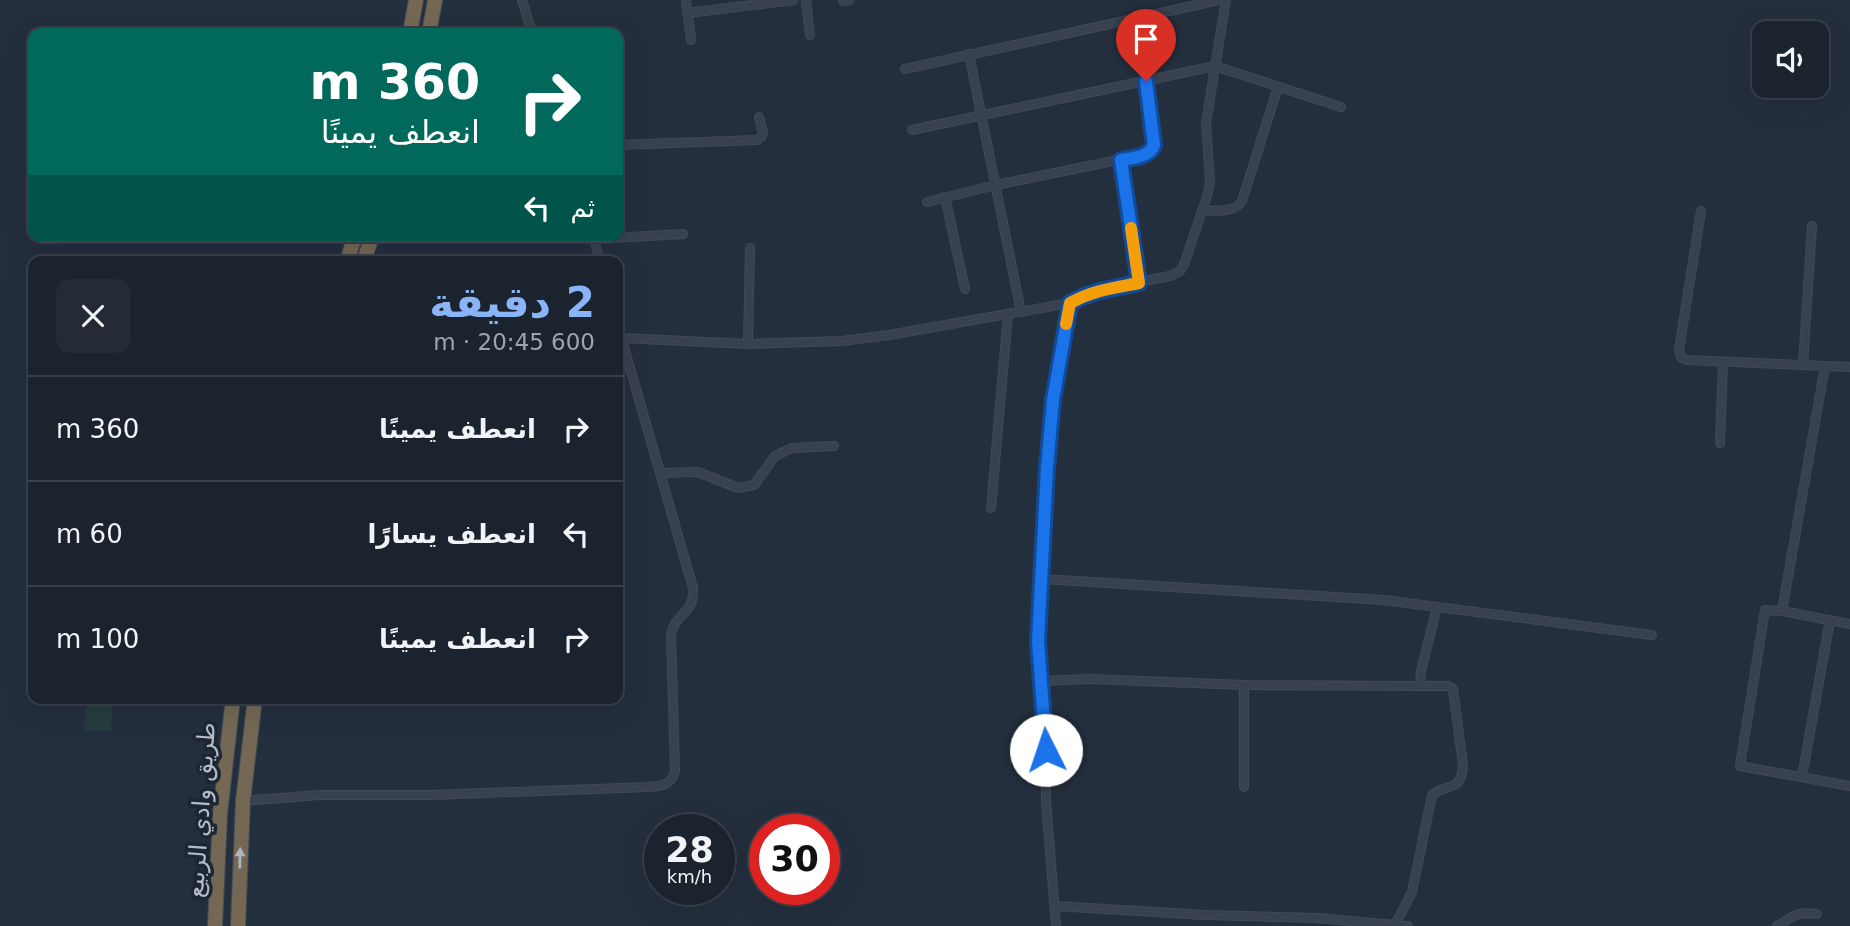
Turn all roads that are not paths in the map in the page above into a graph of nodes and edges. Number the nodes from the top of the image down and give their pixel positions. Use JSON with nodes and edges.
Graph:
{"nodes":[{"id":1,"x":416,"y":0,"type":"edge"},
{"id":2,"x":435,"y":0,"type":"edge"},
{"id":3,"x":522,"y":0,"type":"edge"},
{"id":4,"x":686,"y":0,"type":"edge"},
{"id":5,"x":794,"y":0,"type":"edge"},
{"id":6,"x":806,"y":0,"type":"edge"},
{"id":7,"x":850,"y":0,"type":"edge"},
{"id":8,"x":1219,"y":0,"type":"edge"},
{"id":9,"x":1226,"y":0,"type":"edge"},
{"id":10,"x":843,"y":1,"type":"edge"},
{"id":11,"x":687,"y":13,"type":"junction"},
{"id":12,"x":411,"y":28,"type":"edge"},
{"id":13,"x":430,"y":28,"type":"edge"},
{"id":14,"x":530,"y":28,"type":"edge"},
{"id":15,"x":810,"y":35,"type":"dead end"},
{"id":16,"x":691,"y":40,"type":"dead end"},
{"id":17,"x":969,"y":54,"type":"junction"},
{"id":18,"x":1215,"y":66,"type":"junction"},
{"id":19,"x":905,"y":69,"type":"dead end"},
{"id":20,"x":1146,"y":81,"type":"junction"},
{"id":21,"x":1278,"y":87,"type":"junction"},
{"id":22,"x":1341,"y":107,"type":"dead end"},
{"id":23,"x":982,"y":115,"type":"junction"},
{"id":24,"x":759,"y":117,"type":"dead end"},
{"id":25,"x":912,"y":130,"type":"dead end"},
{"id":26,"x":623,"y":145,"type":"edge"},
{"id":27,"x":1121,"y":160,"type":"junction"},
{"id":28,"x":996,"y":186,"type":"junction"},
{"id":29,"x":945,"y":197,"type":"junction"},
{"id":30,"x":926,"y":202,"type":"dead end"},
{"id":31,"x":1202,"y":211,"type":"junction"},
{"id":32,"x":1701,"y":211,"type":"dead end"},
{"id":33,"x":1812,"y":226,"type":"dead end"},
{"id":34,"x":683,"y":234,"type":"dead end"},
{"id":35,"x":623,"y":237,"type":"edge"},
{"id":36,"x":750,"y":248,"type":"dead end"},
{"id":37,"x":1139,"y":283,"type":"junction"},
{"id":38,"x":965,"y":289,"type":"dead end"},
{"id":39,"x":1070,"y":303,"type":"junction"},
{"id":40,"x":1021,"y":312,"type":"junction"},
{"id":41,"x":1007,"y":314,"type":"junction"},
{"id":42,"x":623,"y":338,"type":"edge"},
{"id":43,"x":748,"y":344,"type":"junction"},
{"id":44,"x":623,"y":345,"type":"edge"},
{"id":45,"x":1723,"y":362,"type":"junction"},
{"id":46,"x":1803,"y":365,"type":"junction"},
{"id":47,"x":1825,"y":366,"type":"junction"},
{"id":48,"x":1850,"y":367,"type":"edge"},
{"id":49,"x":1720,"y":443,"type":"dead end"},
{"id":50,"x":834,"y":446,"type":"dead end"},
{"id":51,"x":660,"y":473,"type":"junction"},
{"id":52,"x":991,"y":508,"type":"dead end"},
{"id":53,"x":1042,"y":579,"type":"junction"},
{"id":54,"x":1437,"y":607,"type":"junction"},
{"id":55,"x":1782,"y":611,"type":"junction"},
{"id":56,"x":1830,"y":620,"type":"junction"},
{"id":57,"x":1849,"y":621,"type":"edge"},
{"id":58,"x":1652,"y":635,"type":"dead end"},
{"id":59,"x":1041,"y":681,"type":"junction"},
{"id":60,"x":1244,"y":685,"type":"junction"},
{"id":61,"x":1420,"y":686,"type":"junction"},
{"id":62,"x":232,"y":704,"type":"edge"},
{"id":63,"x":254,"y":704,"type":"edge"},
{"id":64,"x":1802,"y":777,"type":"junction"},
{"id":65,"x":1850,"y":786,"type":"edge"},
{"id":66,"x":1244,"y":787,"type":"dead end"},
{"id":67,"x":243,"y":801,"type":"junction"},
{"id":68,"x":1055,"y":906,"type":"junction"},
{"id":69,"x":1817,"y":914,"type":"dead end"},
{"id":70,"x":1395,"y":925,"type":"edge"},
{"id":71,"x":215,"y":926,"type":"edge"},
{"id":72,"x":238,"y":926,"type":"edge"},
{"id":73,"x":1056,"y":926,"type":"edge"},
{"id":74,"x":1408,"y":926,"type":"edge"},
{"id":75,"x":1777,"y":926,"type":"edge"}],
"edges":[{"from":1,"to":12,"type":"highway"},
{"from":2,"to":13,"type":"highway"},
{"from":3,"to":14,"type":"street"},
{"from":4,"to":11,"type":"street"},
{"from":5,"to":11,"type":"street"},
{"from":6,"to":15,"type":"street"},
{"from":7,"to":10,"type":"street"},
{"from":8,"to":17,"type":"street"},
{"from":9,"to":18,"type":"street"},
{"from":11,"to":16,"type":"street"},
{"from":17,"to":19,"type":"street"},
{"from":17,"to":23,"type":"street"},
{"from":18,"to":20,"type":"street"},
{"from":18,"to":21,"type":"street"},
{"from":18,"to":31,"type":"street"},
{"from":20,"to":23,"type":"street"},
{"from":20,"to":27,"type":"street"},
{"from":21,"to":22,"type":"street"},
{"from":21,"to":31,"type":"street"},
{"from":23,"to":25,"type":"street"},
{"from":23,"to":28,"type":"street"},
{"from":24,"to":26,"type":"street"},
{"from":27,"to":28,"type":"street"},
{"from":27,"to":37,"type":"street"},
{"from":28,"to":29,"type":"street"},
{"from":28,"to":40,"type":"street"},
{"from":29,"to":30,"type":"street"},
{"from":29,"to":38,"type":"street"},
{"from":31,"to":37,"type":"street"},
{"from":32,"to":45,"type":"street"},
{"from":33,"to":46,"type":"street"},
{"from":34,"to":35,"type":"street"},
{"from":36,"to":43,"type":"street"},
{"from":37,"to":39,"type":"street"},
{"from":39,"to":40,"type":"street"},
{"from":39,"to":53,"type":"street"},
{"from":40,"to":41,"type":"street"},
{"from":41,"to":43,"type":"street"},
{"from":41,"to":52,"type":"street"},
{"from":42,"to":43,"type":"street"},
{"from":44,"to":51,"type":"street"},
{"from":45,"to":46,"type":"street"},
{"from":45,"to":49,"type":"street"},
{"from":46,"to":47,"type":"street"},
{"from":47,"to":48,"type":"street"},
{"from":47,"to":55,"type":"street"},
{"from":50,"to":51,"type":"street"},
{"from":51,"to":67,"type":"street"},
{"from":53,"to":54,"type":"street"},
{"from":53,"to":59,"type":"street"},
{"from":54,"to":58,"type":"street"},
{"from":54,"to":61,"type":"street"},
{"from":55,"to":56,"type":"street"},
{"from":55,"to":64,"type":"street"},
{"from":56,"to":57,"type":"street"},
{"from":56,"to":64,"type":"street"},
{"from":59,"to":60,"type":"street"},
{"from":59,"to":68,"type":"street"},
{"from":60,"to":61,"type":"street"},
{"from":60,"to":66,"type":"street"},
{"from":61,"to":70,"type":"street"},
{"from":62,"to":71,"type":"highway","name":"طريق وادي الربيع"},
{"from":63,"to":67,"type":"highway"},
{"from":64,"to":65,"type":"street"},
{"from":72,"to":67,"type":"highway","one_way":true},
{"from":68,"to":70,"type":"street"},
{"from":68,"to":73,"type":"street"},
{"from":69,"to":75,"type":"street"},
{"from":70,"to":74,"type":"street"}]}
